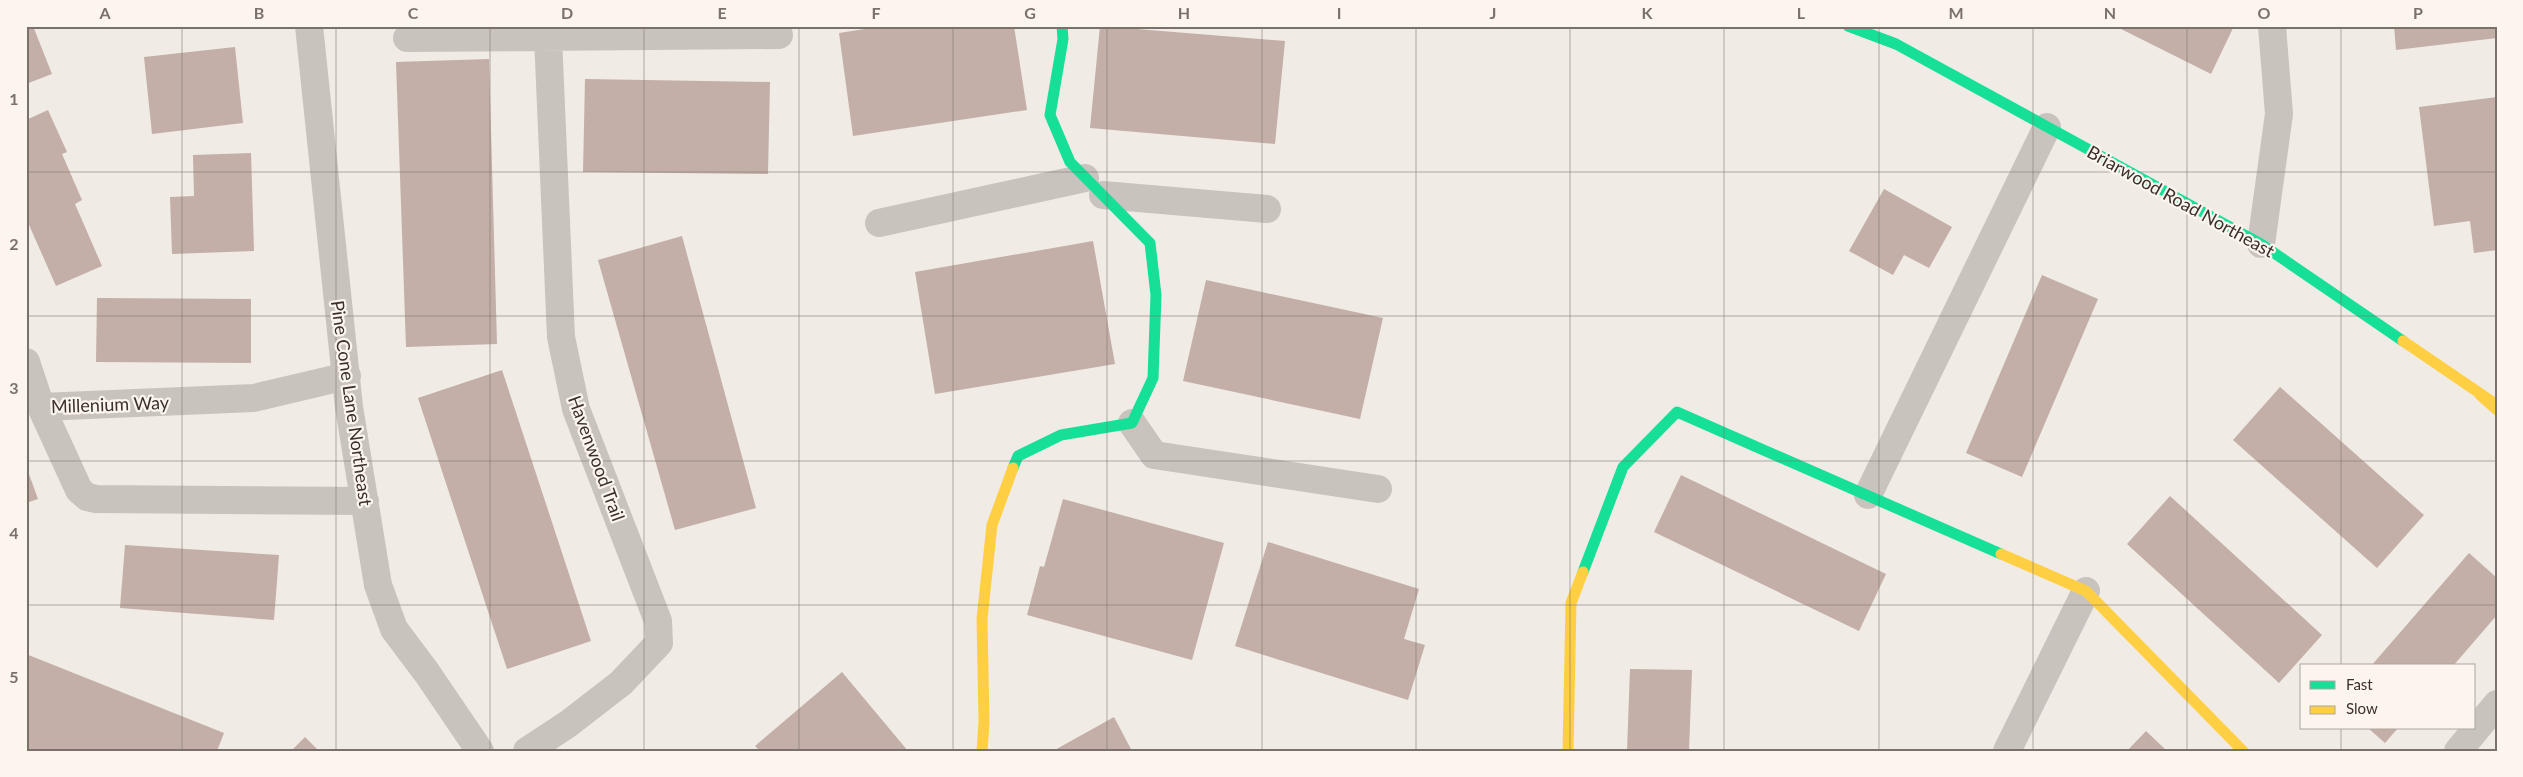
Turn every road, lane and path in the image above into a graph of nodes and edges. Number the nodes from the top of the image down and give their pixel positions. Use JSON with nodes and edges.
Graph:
{"nodes":[{"id":1,"x":309,"y":26,"type":"edge"},
{"id":2,"x":1062,"y":26,"type":"edge"},
{"id":3,"x":1848,"y":26,"type":"edge"},
{"id":4,"x":2272,"y":26,"type":"edge"},
{"id":5,"x":779,"y":35,"type":"dead end"},
{"id":6,"x":548,"y":37,"type":"junction"},
{"id":7,"x":407,"y":38,"type":"dead end"},
{"id":8,"x":2047,"y":127,"type":"junction"},
{"id":9,"x":1094,"y":187,"type":"junction"},
{"id":10,"x":1267,"y":208,"type":"dead end"},
{"id":11,"x":879,"y":223,"type":"dead end"},
{"id":12,"x":2262,"y":244,"type":"junction"},
{"id":13,"x":26,"y":362,"type":"edge"},
{"id":14,"x":347,"y":376,"type":"junction"},
{"id":15,"x":2480,"y":395,"type":"junction"},
{"id":16,"x":2497,"y":405,"type":"edge"},
{"id":17,"x":41,"y":407,"type":"junction"},
{"id":18,"x":2497,"y":410,"type":"edge"},
{"id":19,"x":1132,"y":423,"type":"junction"},
{"id":20,"x":1378,"y":489,"type":"dead end"},
{"id":21,"x":1868,"y":496,"type":"junction"},
{"id":22,"x":365,"y":501,"type":"junction"},
{"id":23,"x":2086,"y":591,"type":"junction"},
{"id":24,"x":2497,"y":704,"type":"edge"},
{"id":25,"x":2476,"y":729,"type":"edge"},
{"id":26,"x":2475,"y":730,"type":"edge"},
{"id":27,"x":480,"y":751,"type":"edge"},
{"id":28,"x":528,"y":751,"type":"edge"},
{"id":29,"x":982,"y":751,"type":"edge"},
{"id":30,"x":1568,"y":751,"type":"edge"},
{"id":31,"x":2007,"y":751,"type":"edge"},
{"id":32,"x":2243,"y":751,"type":"edge"},
{"id":33,"x":2458,"y":751,"type":"edge"}],
"edges":[{"from":1,"to":14,"type":"street","name":"Pine Cone Lane Northeast"},
{"from":2,"to":9,"type":"street"},
{"from":3,"to":8,"type":"street","name":"Briarwood Road Northeast"},
{"from":4,"to":12,"type":"street"},
{"from":5,"to":6,"type":"street"},
{"from":6,"to":7,"type":"street"},
{"from":6,"to":28,"type":"street","name":"Havenwood Trail"},
{"from":8,"to":12,"type":"street","name":"Briarwood Road Northeast"},
{"from":8,"to":21,"type":"street"},
{"from":9,"to":10,"type":"street"},
{"from":9,"to":11,"type":"street"},
{"from":9,"to":19,"type":"street"},
{"from":12,"to":15,"type":"street","name":"Briarwood Road Northeast"},
{"from":13,"to":17,"type":"street"},
{"from":14,"to":17,"type":"street","name":"Millenium Way"},
{"from":14,"to":22,"type":"street","name":"Pine Cone Lane Northeast"},
{"from":15,"to":16,"type":"street","name":"Briarwood Road Northeast"},
{"from":15,"to":18,"type":"street"},
{"from":17,"to":22,"type":"street","name":"Millenium Way"},
{"from":19,"to":20,"type":"street"},
{"from":19,"to":29,"type":"street"},
{"from":21,"to":23,"type":"street"},
{"from":21,"to":30,"type":"street"},
{"from":22,"to":27,"type":"street","name":"Pine Cone Lane Northeast"},
{"from":23,"to":31,"type":"street"},
{"from":23,"to":32,"type":"street"},
{"from":24,"to":25,"type":"street"},
{"from":26,"to":33,"type":"street"}]}
